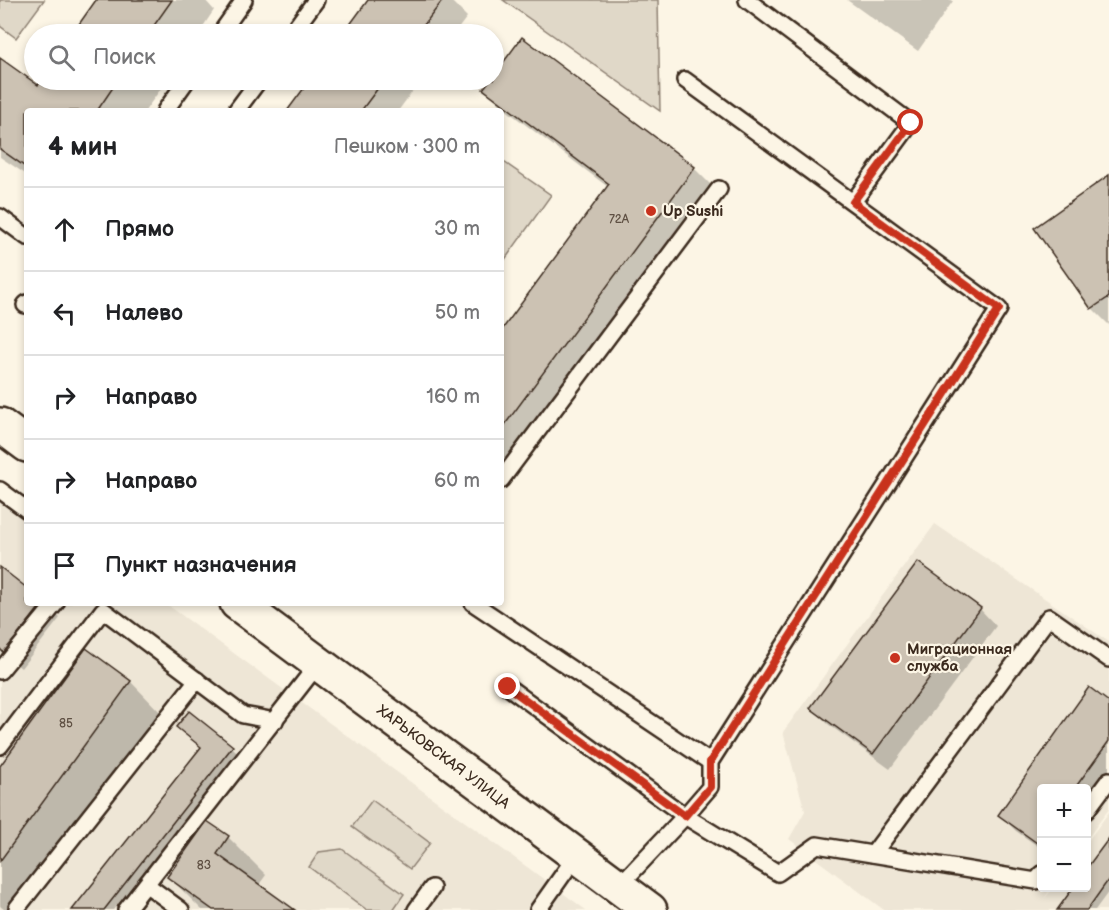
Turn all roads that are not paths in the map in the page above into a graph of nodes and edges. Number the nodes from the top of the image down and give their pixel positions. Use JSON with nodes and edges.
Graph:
{"nodes":[{"id":1,"x":244,"y":0,"type":"edge"},
{"id":2,"x":316,"y":0,"type":"edge"},
{"id":3,"x":747,"y":0,"type":"edge"},
{"id":4,"x":227,"y":24,"type":"edge"},
{"id":5,"x":298,"y":24,"type":"edge"},
{"id":6,"x":685,"y":80,"type":"dead end"},
{"id":7,"x":180,"y":90,"type":"edge"},
{"id":8,"x":252,"y":90,"type":"edge"},
{"id":9,"x":167,"y":108,"type":"edge"},
{"id":10,"x":238,"y":108,"type":"edge"},
{"id":11,"x":719,"y":189,"type":"dead end"},
{"id":12,"x":853,"y":202,"type":"junction"},
{"id":13,"x":0,"y":217,"type":"edge"},
{"id":14,"x":24,"y":235,"type":"edge"},
{"id":15,"x":0,"y":425,"type":"edge"},
{"id":16,"x":24,"y":443,"type":"edge"},
{"id":17,"x":504,"y":476,"type":"edge"},
{"id":18,"x":0,"y":490,"type":"edge"},
{"id":19,"x":24,"y":508,"type":"edge"},
{"id":20,"x":54,"y":606,"type":"edge"},
{"id":21,"x":99,"y":606,"type":"edge"},
{"id":22,"x":101,"y":606,"type":"edge"},
{"id":23,"x":241,"y":606,"type":"edge"},
{"id":24,"x":477,"y":606,"type":"edge"},
{"id":25,"x":1109,"y":660,"type":"edge"},
{"id":26,"x":318,"y":664,"type":"junction"},
{"id":27,"x":0,"y":671,"type":"edge"},
{"id":28,"x":197,"y":680,"type":"junction"},
{"id":29,"x":508,"y":687,"type":"dead end"},
{"id":30,"x":275,"y":721,"type":"junction"},
{"id":31,"x":0,"y":746,"type":"edge"},
{"id":32,"x":710,"y":762,"type":"junction"},
{"id":33,"x":1109,"y":780,"type":"edge"},
{"id":34,"x":1091,"y":804,"type":"edge"},
{"id":35,"x":685,"y":816,"type":"junction"},
{"id":36,"x":873,"y":854,"type":"junction"},
{"id":37,"x":576,"y":856,"type":"junction"},
{"id":38,"x":1037,"y":880,"type":"edge"},
{"id":39,"x":147,"y":885,"type":"junction"},
{"id":40,"x":618,"y":887,"type":"junction"},
{"id":41,"x":432,"y":888,"type":"dead end"},
{"id":42,"x":17,"y":908,"type":"dead end"},
{"id":43,"x":126,"y":910,"type":"edge"},
{"id":44,"x":181,"y":910,"type":"edge"},
{"id":45,"x":416,"y":910,"type":"edge"},
{"id":46,"x":538,"y":910,"type":"edge"},
{"id":47,"x":650,"y":910,"type":"edge"}],
"edges":[{"from":1,"to":4,"type":"lane"},
{"from":2,"to":5,"type":"lane"},
{"from":3,"to":12,"type":"lane"},
{"from":6,"to":12,"type":"lane"},
{"from":7,"to":9,"type":"lane"},
{"from":8,"to":10,"type":"lane"},
{"from":11,"to":17,"type":"lane"},
{"from":12,"to":32,"type":"lane"},
{"from":13,"to":14,"type":"lane"},
{"from":15,"to":16,"type":"street"},
{"from":18,"to":19,"type":"lane"},
{"from":20,"to":27,"type":"lane"},
{"from":21,"to":31,"type":"lane"},
{"from":22,"to":28,"type":"lane"},
{"from":23,"to":26,"type":"street","name":"ХАРЬКОВСКАЯ УЛИЦА"},
{"from":24,"to":32,"type":"lane"},
{"from":25,"to":36,"type":"lane"},
{"from":26,"to":30,"type":"lane"},
{"from":26,"to":37,"type":"street","name":"ХАРЬКОВСКАЯ УЛИЦА"},
{"from":28,"to":30,"type":"lane"},
{"from":28,"to":42,"type":"lane"},
{"from":29,"to":35,"type":"lane"},
{"from":30,"to":39,"type":"lane"},
{"from":32,"to":35,"type":"lane"},
{"from":33,"to":34,"type":"lane"},
{"from":35,"to":36,"type":"lane"},
{"from":35,"to":40,"type":"lane"},
{"from":36,"to":38,"type":"lane"},
{"from":37,"to":40,"type":"street","name":"ХАРЬКОВСКАЯ УЛИЦА"},
{"from":37,"to":46,"type":"lane"},
{"from":39,"to":43,"type":"lane"},
{"from":39,"to":44,"type":"lane"},
{"from":40,"to":47,"type":"street","name":"ХАРЬКОВСКАЯ УЛИЦА"},
{"from":41,"to":45,"type":"lane"}]}
